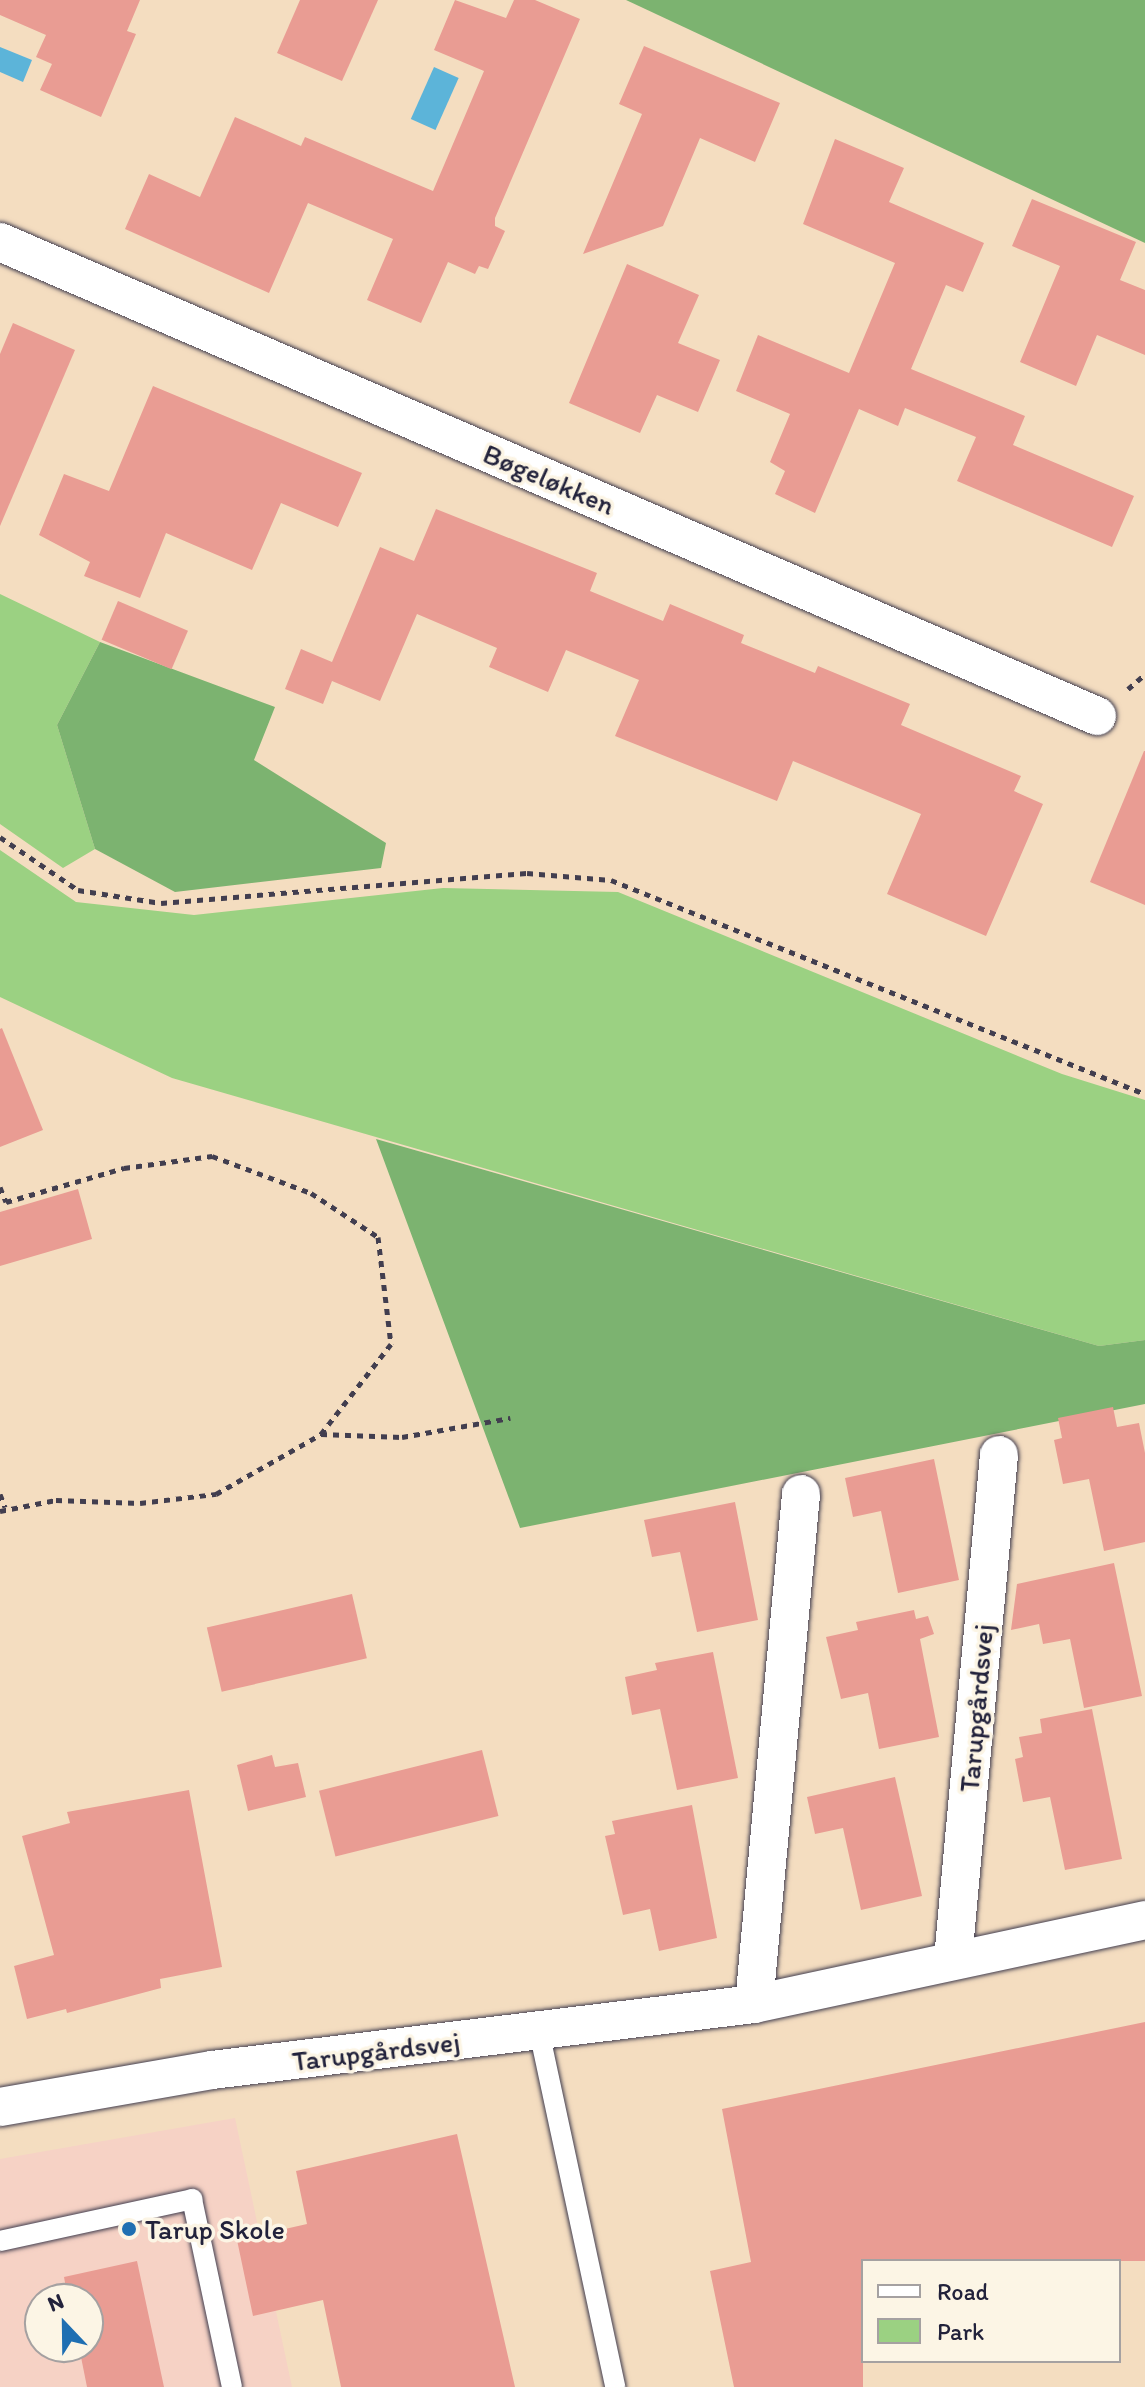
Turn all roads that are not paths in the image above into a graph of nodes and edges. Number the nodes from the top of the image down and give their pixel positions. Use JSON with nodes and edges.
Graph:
{"nodes":[{"id":1,"x":0,"y":242,"type":"edge"},
{"id":2,"x":1097,"y":716,"type":"dead end"},
{"id":3,"x":999,"y":1455,"type":"dead end"},
{"id":4,"x":801,"y":1494,"type":"dead end"},
{"id":5,"x":1145,"y":1920,"type":"edge"},
{"id":6,"x":953,"y":1960,"type":"junction"},
{"id":7,"x":754,"y":2004,"type":"junction"},
{"id":8,"x":539,"y":2031,"type":"junction"},
{"id":9,"x":0,"y":2107,"type":"edge"},
{"id":10,"x":0,"y":2241,"type":"edge"},
{"id":11,"x":232,"y":2387,"type":"edge"},
{"id":12,"x":615,"y":2387,"type":"edge"}],
"edges":[{"from":1,"to":2,"type":"street","name":"Bøgeløkken"},
{"from":3,"to":6,"type":"street","name":"Tarupgårdsvej"},
{"from":4,"to":7,"type":"street"},
{"from":5,"to":6,"type":"street","name":"Tarupgårdsvej"},
{"from":6,"to":7,"type":"street","name":"Tarupgårdsvej"},
{"from":7,"to":8,"type":"street","name":"Tarupgårdsvej"},
{"from":8,"to":9,"type":"street","name":"Tarupgårdsvej"},
{"from":8,"to":12,"type":"lane"},
{"from":10,"to":11,"type":"lane"}]}
